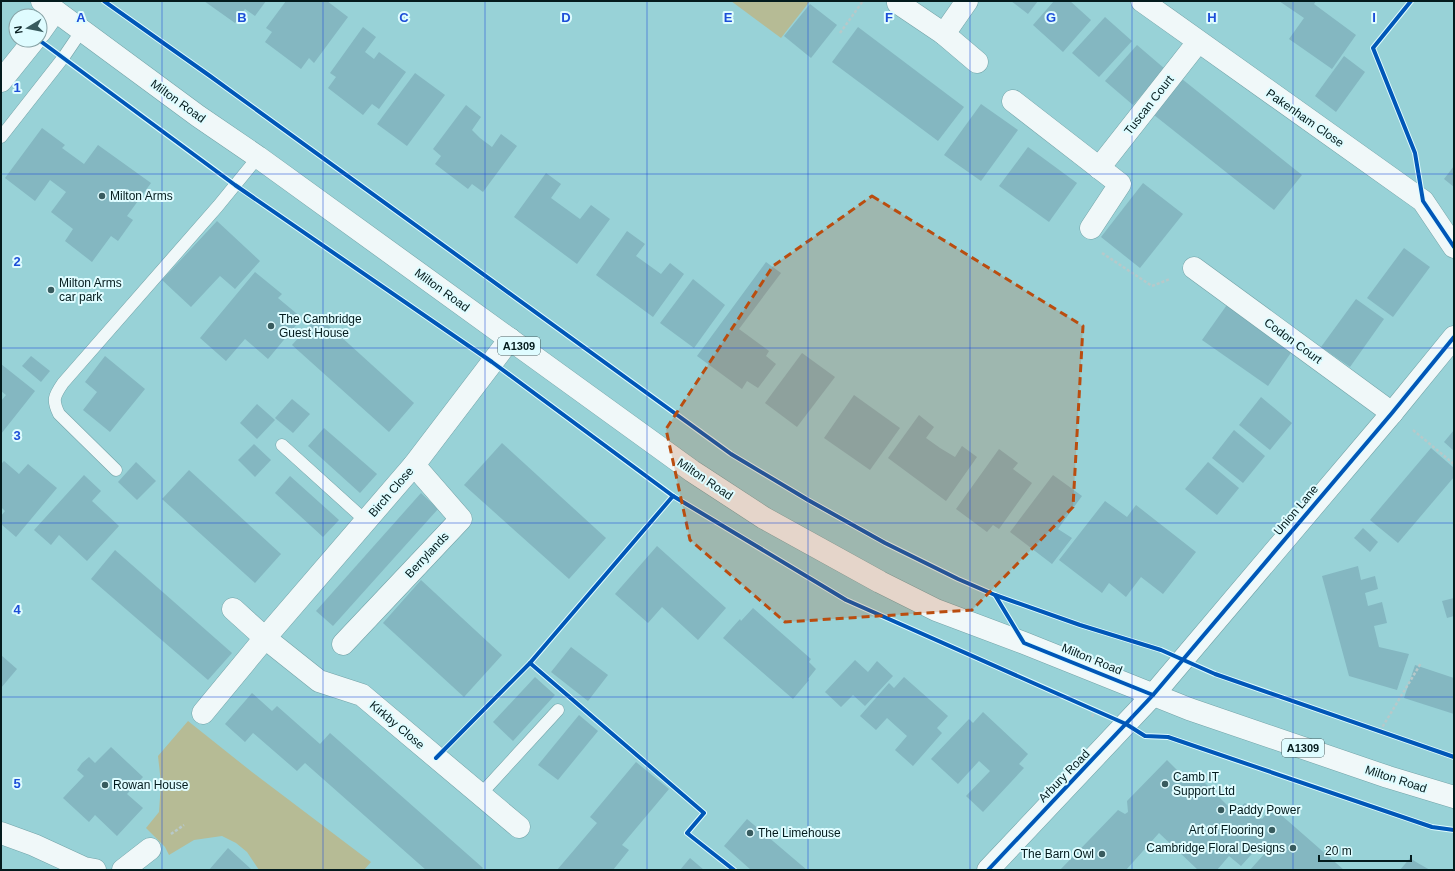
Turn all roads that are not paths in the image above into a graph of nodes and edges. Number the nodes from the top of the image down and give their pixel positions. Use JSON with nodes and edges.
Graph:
{"nodes":[{"id":1,"x":968,"y":1,"type":"edge"},
{"id":2,"x":1142,"y":1,"type":"edge"},
{"id":3,"x":898,"y":3,"type":"dead end"},
{"id":4,"x":49,"y":6,"type":"edge"},
{"id":5,"x":82,"y":30,"type":"junction"},
{"id":6,"x":944,"y":34,"type":"junction"},
{"id":7,"x":1198,"y":42,"type":"junction"},
{"id":8,"x":28,"y":48,"type":"edge"},
{"id":9,"x":977,"y":62,"type":"dead end"},
{"id":10,"x":1,"y":81,"type":"edge"},
{"id":11,"x":1013,"y":102,"type":"dead end"},
{"id":12,"x":1,"y":137,"type":"edge"},
{"id":13,"x":258,"y":157,"type":"junction"},
{"id":14,"x":1099,"y":168,"type":"junction"},
{"id":15,"x":1091,"y":228,"type":"road end"},
{"id":16,"x":1454,"y":247,"type":"edge"},
{"id":17,"x":1194,"y":268,"type":"road end"},
{"id":18,"x":1454,"y":338,"type":"edge"},
{"id":19,"x":510,"y":339,"type":"junction"},
{"id":20,"x":1392,"y":413,"type":"junction"},
{"id":21,"x":282,"y":445,"type":"dead end"},
{"id":22,"x":414,"y":465,"type":"junction"},
{"id":23,"x":116,"y":470,"type":"dead end"},
{"id":24,"x":366,"y":521,"type":"junction"},
{"id":25,"x":233,"y":609,"type":"dead end"},
{"id":26,"x":265,"y":638,"type":"junction"},
{"id":27,"x":343,"y":644,"type":"dead end"},
{"id":28,"x":1153,"y":695,"type":"junction"},
{"id":29,"x":558,"y":710,"type":"dead end"},
{"id":30,"x":203,"y":713,"type":"dead end"},
{"id":31,"x":480,"y":795,"type":"junction"},
{"id":32,"x":1454,"y":797,"type":"edge"},
{"id":33,"x":519,"y":827,"type":"dead end"},
{"id":34,"x":1,"y":833,"type":"edge"},
{"id":35,"x":150,"y":849,"type":"dead end"},
{"id":36,"x":95,"y":870,"type":"edge"},
{"id":37,"x":123,"y":870,"type":"edge"},
{"id":38,"x":988,"y":870,"type":"edge"}],
"edges":[{"from":1,"to":6,"type":"street"},
{"from":2,"to":7,"type":"street","name":"Pakenham Close"},
{"from":3,"to":6,"type":"street"},
{"from":4,"to":5,"type":"street","name":"Milton Road","number":"A1309"},
{"from":5,"to":12,"type":"lane"},
{"from":5,"to":13,"type":"street","name":"Milton Road","number":"A1309"},
{"from":6,"to":9,"type":"street"},
{"from":7,"to":14,"type":"street","name":"Tuscan Court"},
{"from":7,"to":16,"type":"street","name":"Pakenham Close"},
{"from":8,"to":10,"type":"street"},
{"from":11,"to":14,"type":"street"},
{"from":13,"to":19,"type":"street","name":"Milton Road","number":"A1309"},
{"from":13,"to":23,"type":"lane"},
{"from":14,"to":15,"type":"street"},
{"from":17,"to":20,"type":"street","name":"Codon Court"},
{"from":18,"to":20,"type":"street","name":"Union Lane"},
{"from":19,"to":22,"type":"street","name":"Birch Close"},
{"from":19,"to":28,"type":"street","name":"Milton Road","number":"A1309"},
{"from":20,"to":28,"type":"street","name":"Union Lane"},
{"from":21,"to":24,"type":"lane"},
{"from":22,"to":24,"type":"street","name":"Birch Close"},
{"from":22,"to":27,"type":"street","name":"Berrylands"},
{"from":24,"to":26,"type":"street","name":"Birch Close"},
{"from":25,"to":26,"type":"street"},
{"from":26,"to":30,"type":"street","name":"Birch Close"},
{"from":26,"to":31,"type":"street","name":"Kirkby Close"},
{"from":28,"to":32,"type":"street","name":"Milton Road","number":"A1309"},
{"from":28,"to":38,"type":"street","name":"Arbury Road"},
{"from":29,"to":31,"type":"lane"},
{"from":31,"to":33,"type":"street","name":"Kirkby Close"},
{"from":34,"to":36,"type":"street"},
{"from":35,"to":37,"type":"street"}]}
